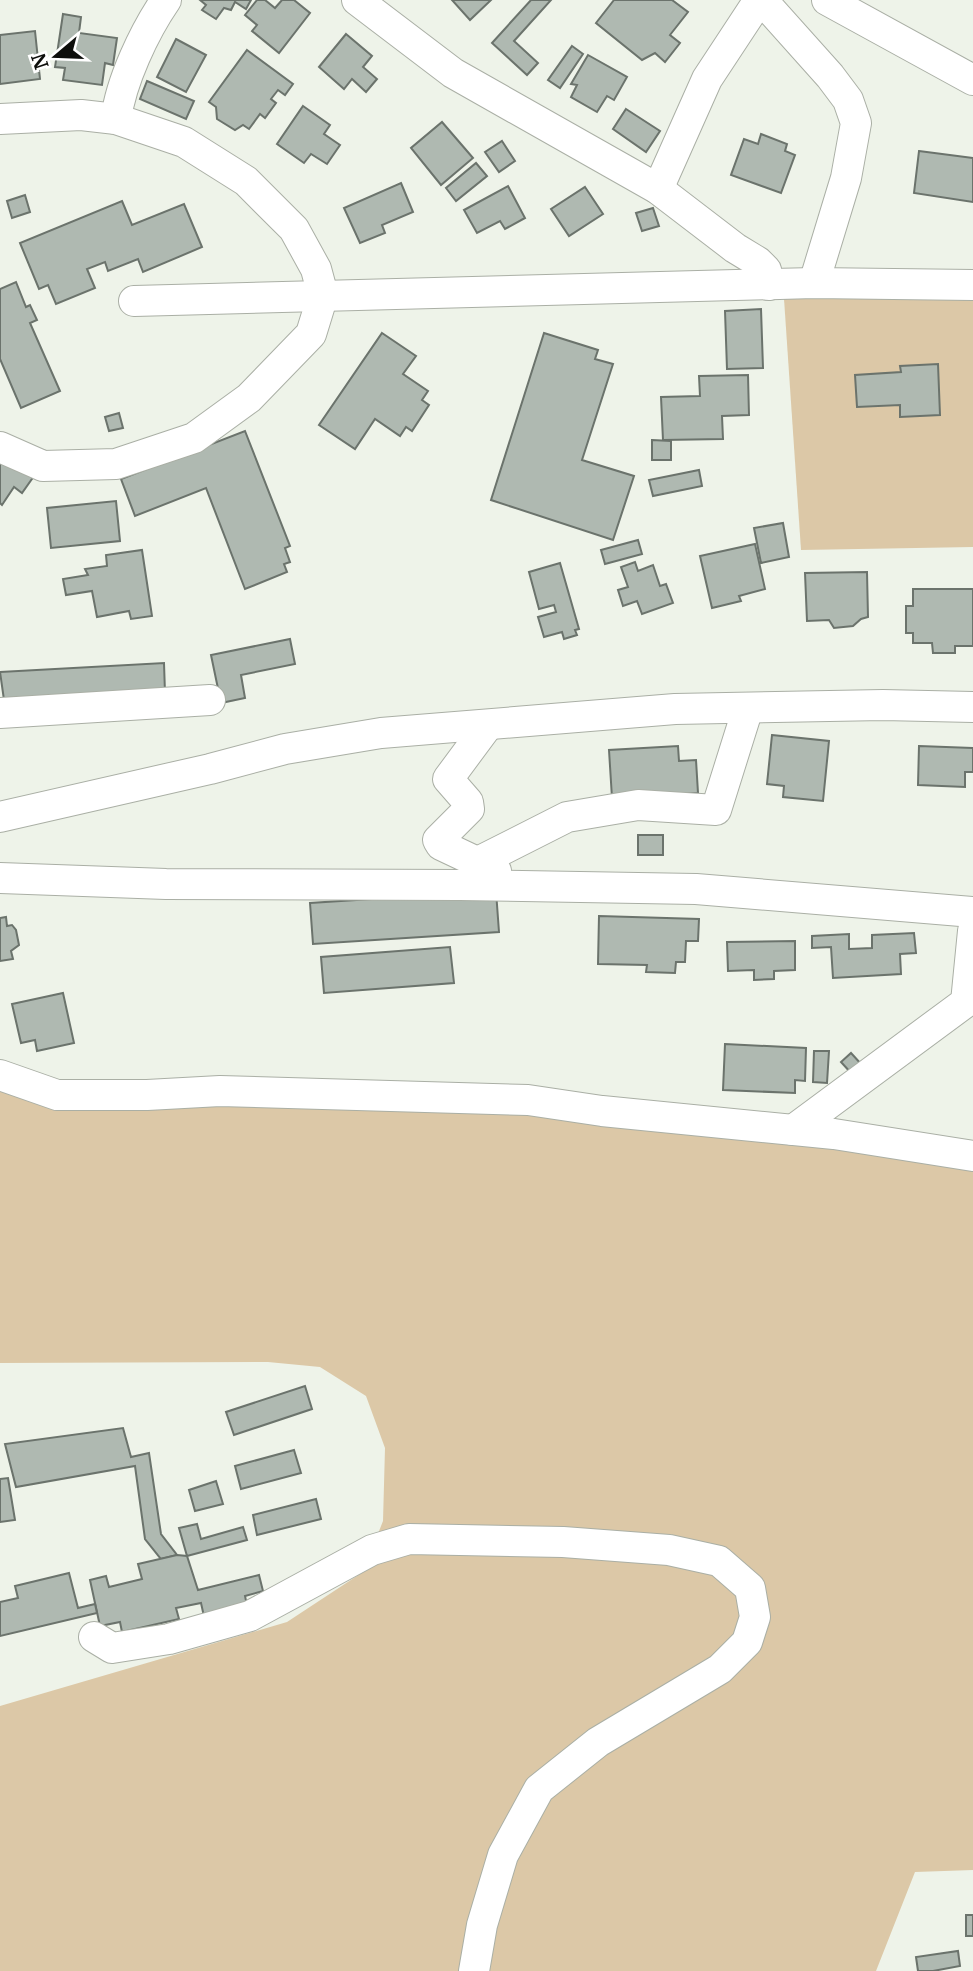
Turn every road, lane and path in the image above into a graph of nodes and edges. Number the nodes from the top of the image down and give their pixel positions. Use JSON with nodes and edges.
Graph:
{"nodes":[{"id":1,"x":166,"y":0,"type":"edge"},
{"id":2,"x":357,"y":0,"type":"edge"},
{"id":3,"x":760,"y":0,"type":"edge"},
{"id":4,"x":827,"y":0,"type":"edge"},
{"id":5,"x":973,"y":80,"type":"edge"},
{"id":6,"x":0,"y":119,"type":"edge"},
{"id":7,"x":116,"y":119,"type":"junction"},
{"id":8,"x":658,"y":189,"type":"junction"},
{"id":9,"x":814,"y":283,"type":"junction"},
{"id":10,"x":769,"y":285,"type":"junction"},
{"id":11,"x":973,"y":285,"type":"edge"},
{"id":12,"x":323,"y":295,"type":"junction"},
{"id":13,"x":134,"y":301,"type":"dead end"},
{"id":14,"x":0,"y":447,"type":"edge"},
{"id":15,"x":210,"y":700,"type":"dead end"},
{"id":16,"x":973,"y":707,"type":"edge"},
{"id":17,"x":748,"y":708,"type":"junction"},
{"id":18,"x":0,"y":713,"type":"edge"},
{"id":19,"x":488,"y":725,"type":"junction"},
{"id":20,"x":0,"y":817,"type":"edge"},
{"id":21,"x":478,"y":862,"type":"junction"},
{"id":22,"x":0,"y":878,"type":"edge"},
{"id":23,"x":525,"y":886,"type":"junction"},
{"id":24,"x":973,"y":912,"type":"edge"},
{"id":25,"x":973,"y":931,"type":"edge"},
{"id":26,"x":0,"y":1075,"type":"edge"},
{"id":27,"x":793,"y":1130,"type":"junction"},
{"id":28,"x":973,"y":1156,"type":"edge"},
{"id":29,"x":94,"y":1637,"type":"dead end"},
{"id":30,"x":474,"y":1971,"type":"edge"}],
"edges":[{"from":1,"to":7,"type":"street"},
{"from":2,"to":8,"type":"street"},
{"from":3,"to":8,"type":"street"},
{"from":3,"to":9,"type":"street"},
{"from":4,"to":5,"type":"street"},
{"from":6,"to":7,"type":"street"},
{"from":7,"to":12,"type":"street"},
{"from":8,"to":10,"type":"street"},
{"from":9,"to":10,"type":"street"},
{"from":9,"to":11,"type":"street"},
{"from":10,"to":12,"type":"street"},
{"from":12,"to":13,"type":"street"},
{"from":12,"to":14,"type":"street"},
{"from":15,"to":18,"type":"street"},
{"from":16,"to":17,"type":"street"},
{"from":17,"to":19,"type":"street"},
{"from":17,"to":21,"type":"street"},
{"from":19,"to":20,"type":"street"},
{"from":19,"to":21,"type":"street"},
{"from":21,"to":23,"type":"street"},
{"from":22,"to":23,"type":"street"},
{"from":23,"to":24,"type":"street"},
{"from":25,"to":27,"type":"street"},
{"from":26,"to":27,"type":"street"},
{"from":27,"to":28,"type":"street"},
{"from":29,"to":30,"type":"street"}]}
